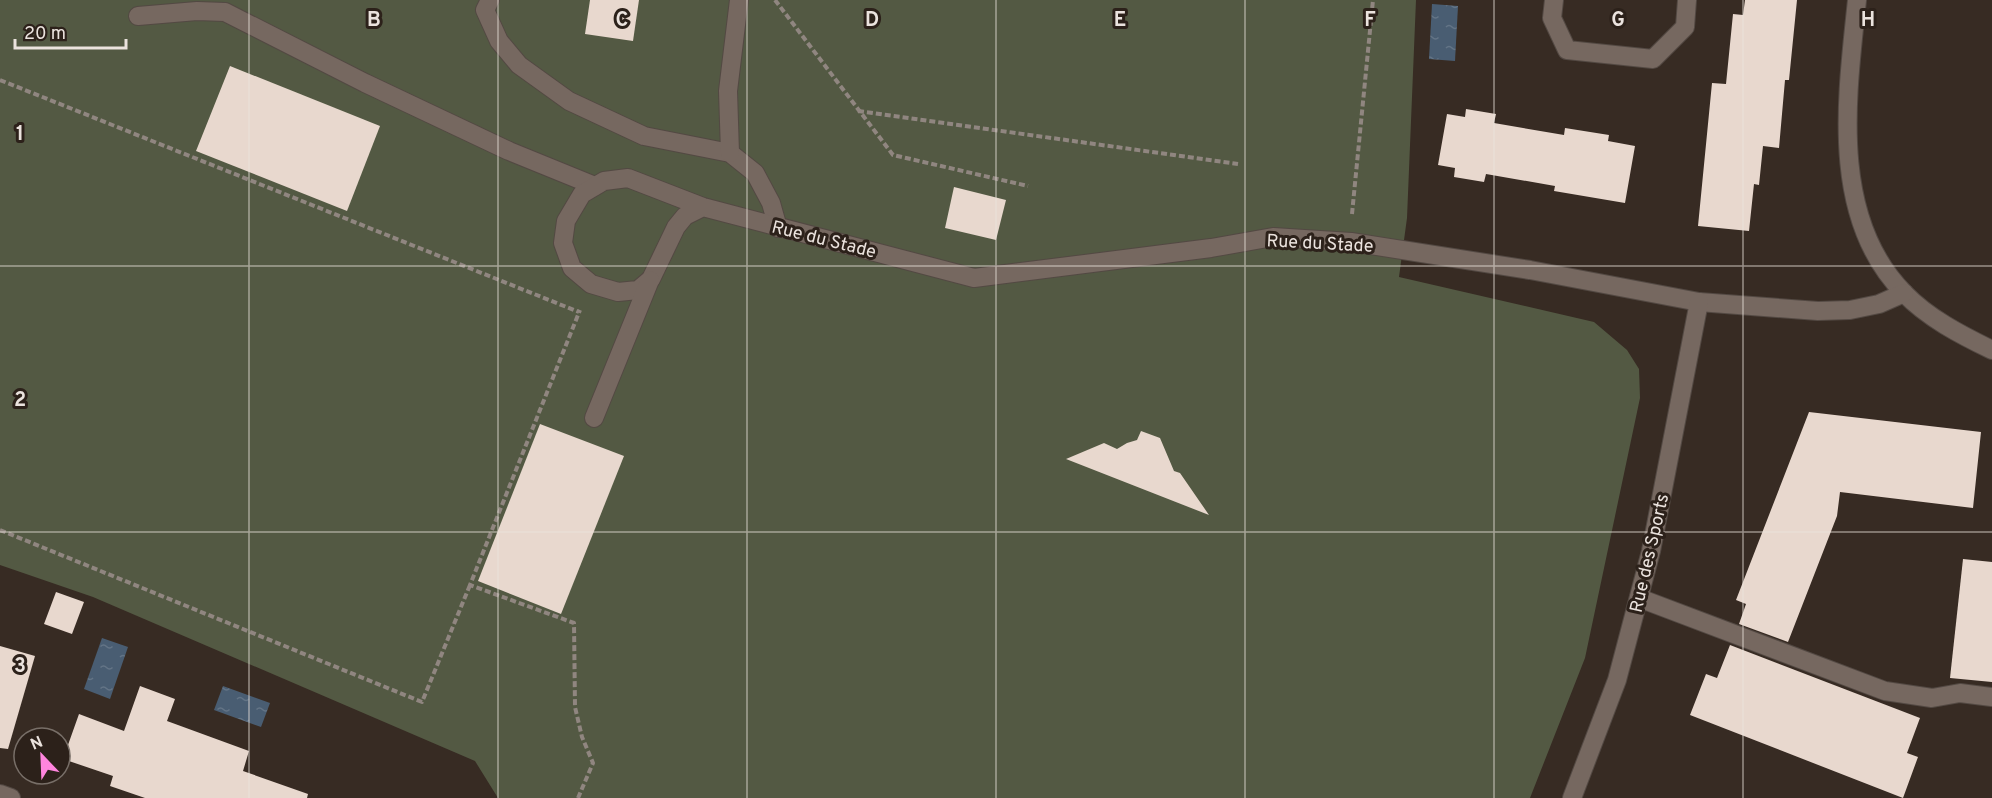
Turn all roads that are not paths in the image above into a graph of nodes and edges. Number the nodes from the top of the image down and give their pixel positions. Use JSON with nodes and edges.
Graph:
{"nodes":[{"id":1,"x":490,"y":0,"type":"edge"},
{"id":2,"x":739,"y":0,"type":"edge"},
{"id":3,"x":1554,"y":0,"type":"edge"},
{"id":4,"x":1687,"y":0,"type":"edge"},
{"id":5,"x":1857,"y":0,"type":"edge"},
{"id":6,"x":138,"y":16,"type":"dead end"},
{"id":7,"x":730,"y":153,"type":"junction"},
{"id":8,"x":595,"y":186,"type":"junction"},
{"id":9,"x":703,"y":207,"type":"junction"},
{"id":10,"x":778,"y":228,"type":"junction"},
{"id":11,"x":651,"y":279,"type":"junction"},
{"id":12,"x":1904,"y":293,"type":"junction"},
{"id":13,"x":1699,"y":302,"type":"junction"},
{"id":14,"x":1992,"y":350,"type":"edge"},
{"id":15,"x":594,"y":418,"type":"dead end"},
{"id":16,"x":1639,"y":598,"type":"junction"},
{"id":17,"x":1992,"y":697,"type":"edge"},
{"id":18,"x":0,"y":794,"type":"edge"},
{"id":19,"x":11,"y":798,"type":"edge"},
{"id":20,"x":1572,"y":798,"type":"edge"}],
"edges":[{"from":1,"to":7,"type":"street"},
{"from":2,"to":7,"type":"street"},
{"from":3,"to":4,"type":"street"},
{"from":5,"to":12,"type":"street"},
{"from":6,"to":8,"type":"street"},
{"from":7,"to":10,"type":"street"},
{"from":8,"to":9,"type":"street","name":"Rue du Stade"},
{"from":8,"to":11,"type":"street"},
{"from":9,"to":10,"type":"street","name":"Rue du Stade"},
{"from":9,"to":11,"type":"street"},
{"from":10,"to":13,"type":"street","name":"Rue du Stade"},
{"from":11,"to":15,"type":"street"},
{"from":12,"to":13,"type":"street","name":"Rue du Stade"},
{"from":12,"to":14,"type":"street"},
{"from":13,"to":16,"type":"street","name":"Rue des Sports"},
{"from":16,"to":17,"type":"street"},
{"from":16,"to":20,"type":"street","name":"Rue des Sports"},
{"from":18,"to":19,"type":"street"}]}
